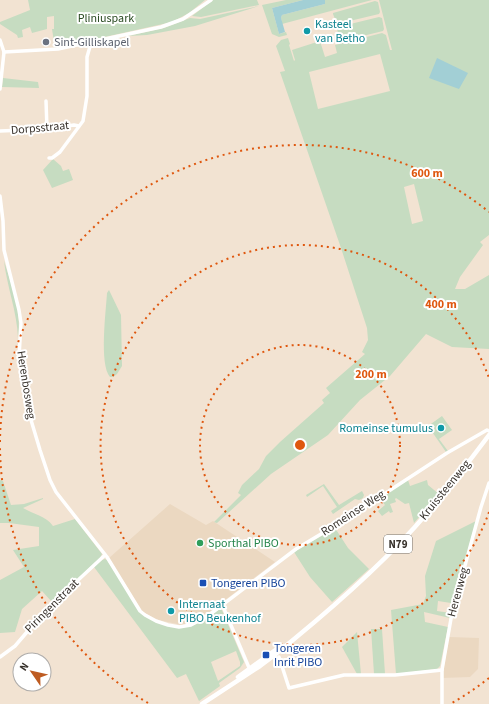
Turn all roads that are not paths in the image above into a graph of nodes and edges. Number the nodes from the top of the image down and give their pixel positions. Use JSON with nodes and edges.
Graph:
{"nodes":[{"id":1,"x":211,"y":0,"type":"edge"},
{"id":2,"x":0,"y":40,"type":"edge"},
{"id":3,"x":91,"y":43,"type":"junction"},
{"id":4,"x":4,"y":52,"type":"junction"},
{"id":5,"x":0,"y":89,"type":"edge"},
{"id":6,"x":46,"y":101,"type":"dead end"},
{"id":7,"x":79,"y":126,"type":"junction"},
{"id":8,"x":48,"y":129,"type":"junction"},
{"id":9,"x":0,"y":131,"type":"edge"},
{"id":10,"x":49,"y":158,"type":"dead end"},
{"id":11,"x":0,"y":196,"type":"edge"},
{"id":12,"x":489,"y":431,"type":"edge"},
{"id":13,"x":489,"y":435,"type":"edge"},
{"id":14,"x":489,"y":483,"type":"edge"},
{"id":15,"x":484,"y":497,"type":"junction"},
{"id":16,"x":489,"y":497,"type":"edge"},
{"id":17,"x":106,"y":555,"type":"junction"},
{"id":18,"x":222,"y":604,"type":"junction"},
{"id":19,"x":0,"y":657,"type":"edge"},
{"id":20,"x":278,"y":657,"type":"dead end"},
{"id":21,"x":442,"y":670,"type":"junction"},
{"id":22,"x":250,"y":671,"type":"junction"},
{"id":23,"x":202,"y":704,"type":"edge"},
{"id":24,"x":442,"y":704,"type":"edge"}],
"edges":[{"from":1,"to":3,"type":"street"},
{"from":2,"to":4,"type":"street"},
{"from":3,"to":4,"type":"street"},
{"from":3,"to":7,"type":"street"},
{"from":4,"to":5,"type":"street"},
{"from":6,"to":8,"type":"street"},
{"from":7,"to":8,"type":"street","name":"Dorpsstraat"},
{"from":7,"to":10,"type":"street"},
{"from":8,"to":9,"type":"street","name":"Dorpsstraat"},
{"from":11,"to":17,"type":"street","name":"Herenbosweg"},
{"from":12,"to":18,"type":"street","name":"Romeinse Weg"},
{"from":13,"to":22,"type":"main road","name":"Kruissteenweg","number":"N79"},
{"from":14,"to":15,"type":"street","name":"Herenweg"},
{"from":15,"to":16,"type":"street"},
{"from":15,"to":21,"type":"street","name":"Herenweg"},
{"from":17,"to":18,"type":"street","name":"Herenbosweg"},
{"from":17,"to":19,"type":"street","name":"Piringenstraat"},
{"from":18,"to":22,"type":"street"},
{"from":20,"to":21,"type":"street"},
{"from":21,"to":24,"type":"street","name":"Herenweg"},
{"from":22,"to":23,"type":"main road","name":"Kruissteenweg","number":"N79"}]}
